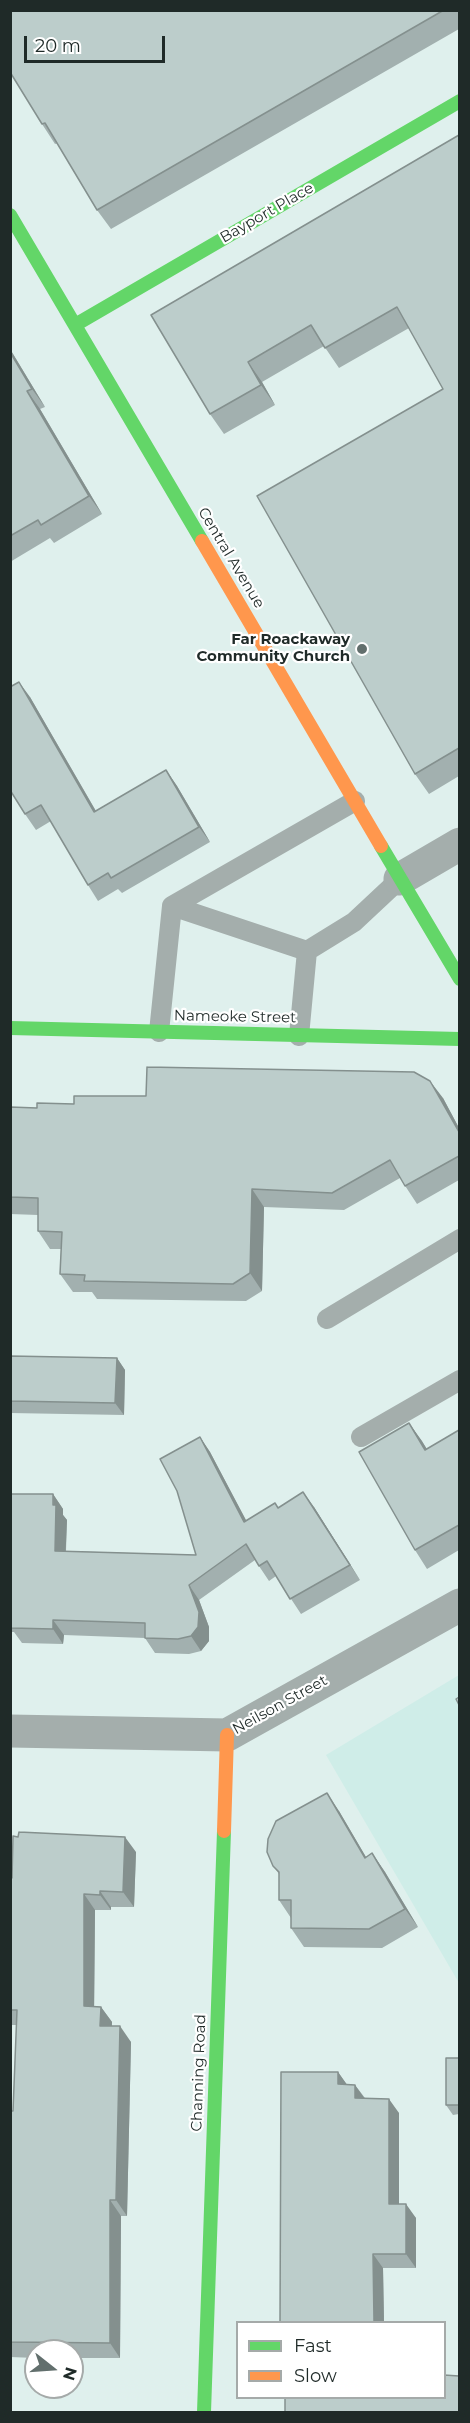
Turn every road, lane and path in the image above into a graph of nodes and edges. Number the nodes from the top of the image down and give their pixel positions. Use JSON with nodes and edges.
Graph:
{"nodes":[{"id":1,"x":459,"y":101,"type":"edge"},
{"id":2,"x":16,"y":236,"type":"edge"},
{"id":3,"x":75,"y":325,"type":"junction"},
{"id":4,"x":355,"y":801,"type":"junction"},
{"id":5,"x":459,"y":844,"type":"edge"},
{"id":6,"x":400,"y":879,"type":"junction"},
{"id":7,"x":172,"y":906,"type":"junction"},
{"id":8,"x":307,"y":951,"type":"junction"},
{"id":9,"x":459,"y":979,"type":"edge"},
{"id":10,"x":10,"y":1028,"type":"edge"},
{"id":11,"x":159,"y":1032,"type":"junction"},
{"id":12,"x":299,"y":1036,"type":"junction"},
{"id":13,"x":459,"y":1038,"type":"edge"},
{"id":14,"x":459,"y":1239,"type":"edge"},
{"id":15,"x":327,"y":1319,"type":"dead end"},
{"id":16,"x":459,"y":1380,"type":"edge"},
{"id":17,"x":361,"y":1437,"type":"dead end"},
{"id":18,"x":459,"y":1605,"type":"edge"},
{"id":19,"x":10,"y":1731,"type":"edge"},
{"id":20,"x":227,"y":1735,"type":"junction"},
{"id":21,"x":204,"y":2412,"type":"edge"}],
"edges":[{"from":1,"to":3,"type":"street","name":"Bayport Place"},
{"from":2,"to":3,"type":"street","name":"Central Avenue"},
{"from":3,"to":4,"type":"street","name":"Central Avenue"},
{"from":4,"to":6,"type":"street","name":"Central Avenue"},
{"from":4,"to":7,"type":"lane"},
{"from":5,"to":6,"type":"street"},
{"from":6,"to":8,"type":"lane"},
{"from":6,"to":9,"type":"street","name":"Central Avenue"},
{"from":7,"to":8,"type":"lane"},
{"from":7,"to":11,"type":"lane"},
{"from":8,"to":12,"type":"lane"},
{"from":10,"to":11,"type":"street","name":"Nameoke Street"},
{"from":11,"to":12,"type":"street","name":"Nameoke Street"},
{"from":12,"to":13,"type":"street","name":"Nameoke Street"},
{"from":14,"to":15,"type":"lane"},
{"from":16,"to":17,"type":"lane"},
{"from":18,"to":20,"type":"street","name":"Neilson Street"},
{"from":19,"to":20,"type":"street","name":"Neilson Street"},
{"from":20,"to":21,"type":"street","name":"Channing Road"}]}
